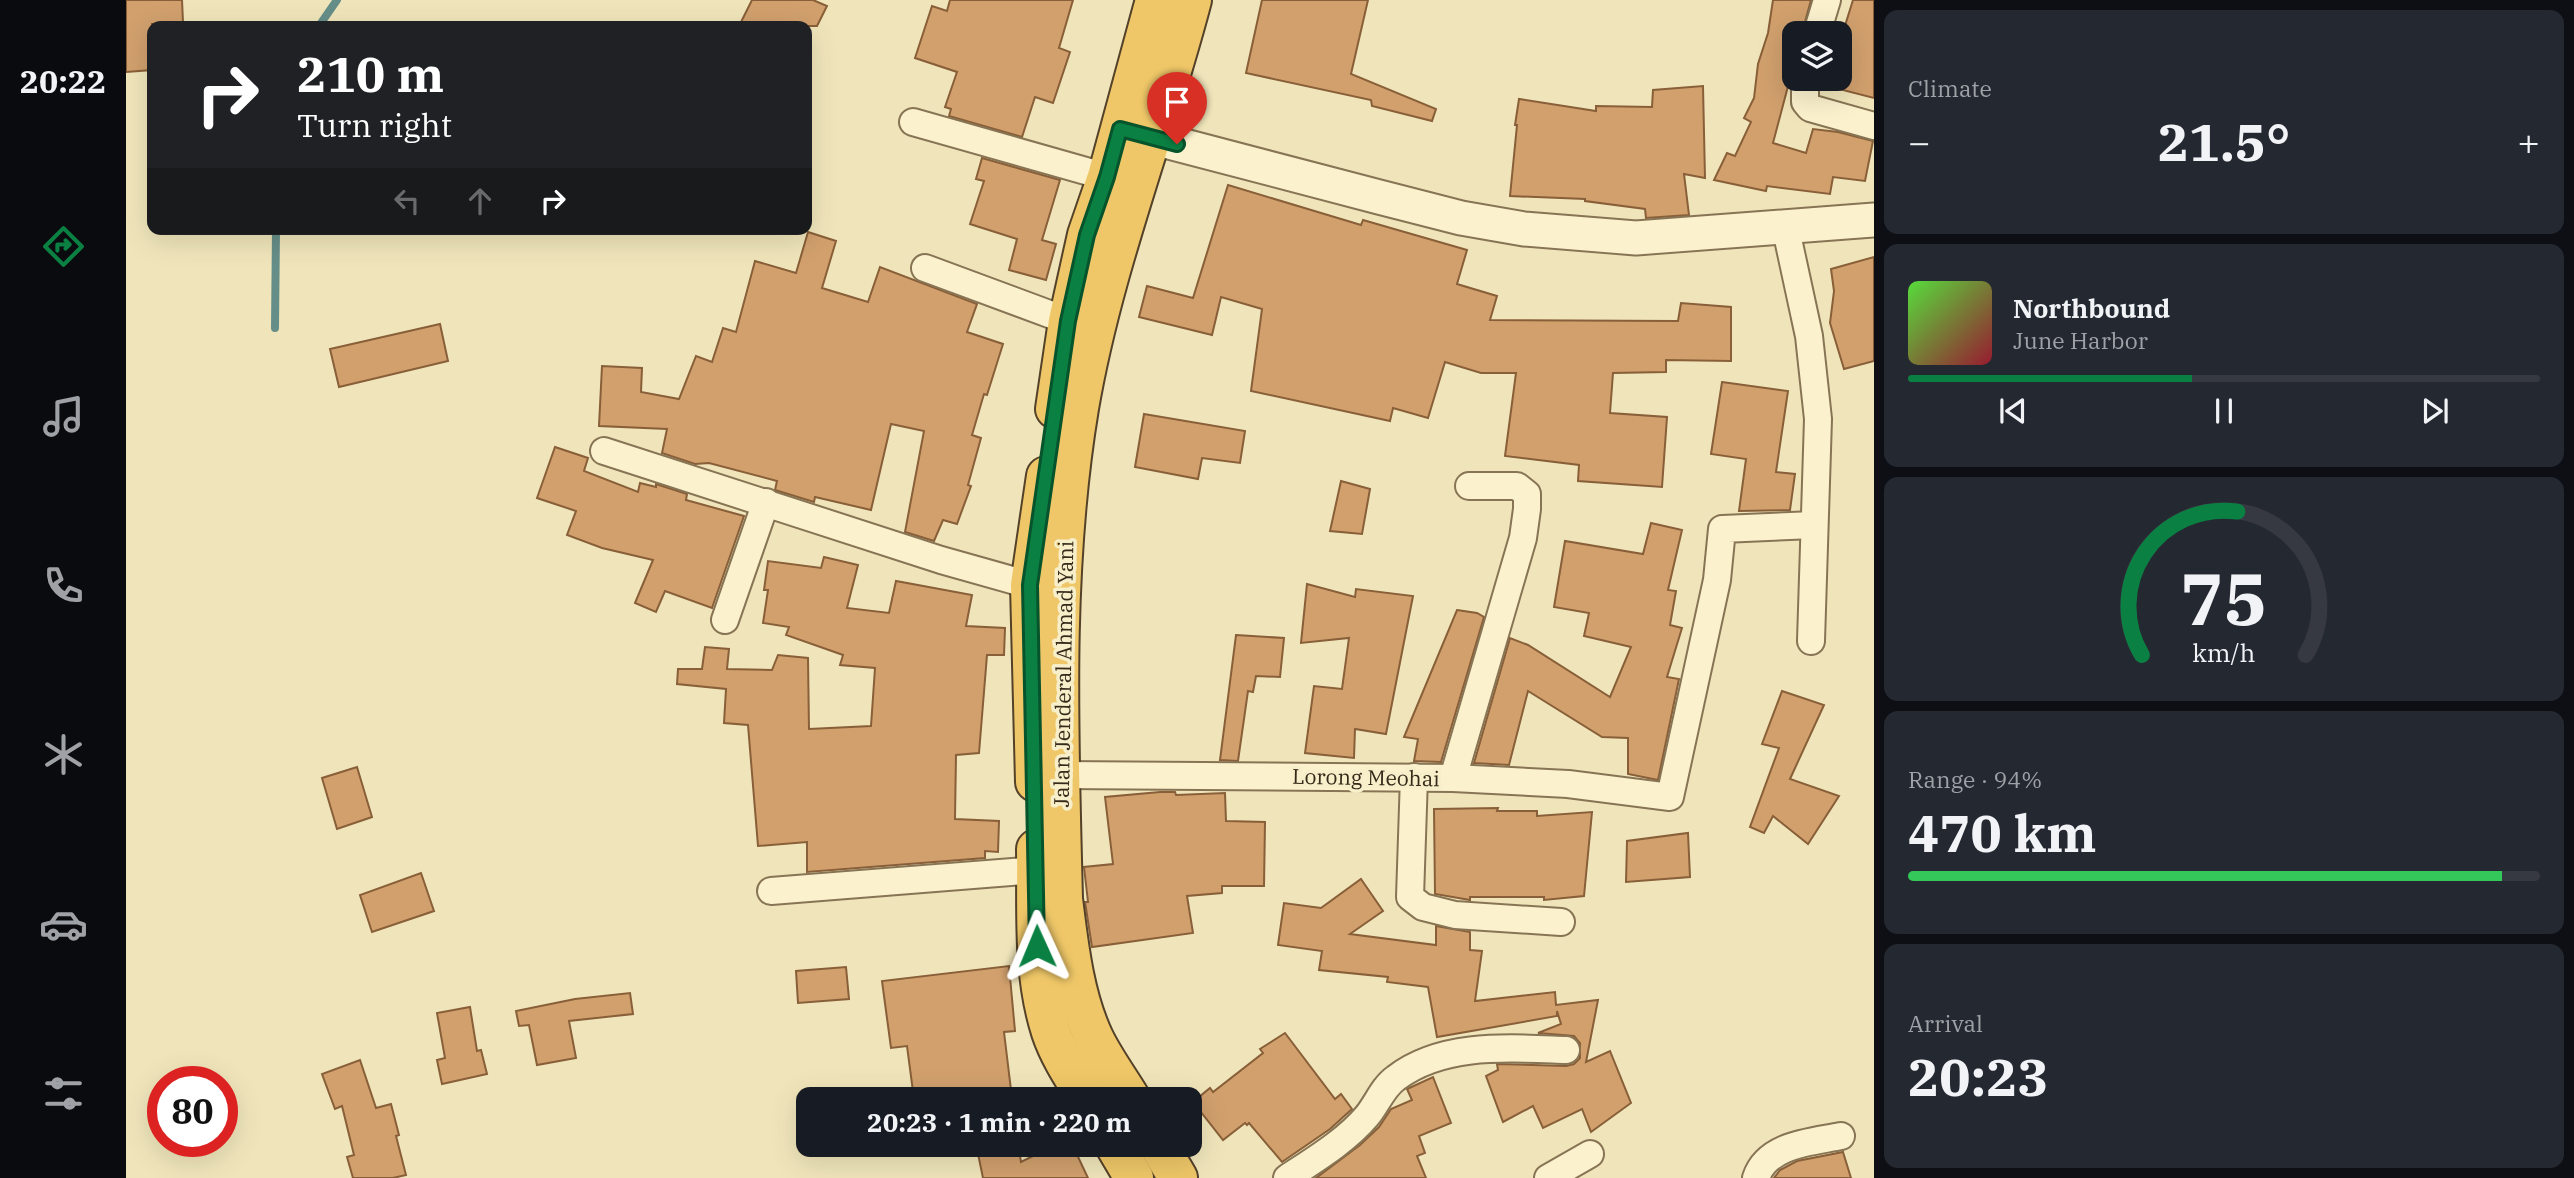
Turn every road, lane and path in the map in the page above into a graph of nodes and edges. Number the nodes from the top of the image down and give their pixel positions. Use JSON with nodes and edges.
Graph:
{"nodes":[{"id":1,"x":1155,"y":0,"type":"edge"},
{"id":2,"x":1192,"y":0,"type":"edge"},
{"id":3,"x":1828,"y":0,"type":"edge"},
{"id":4,"x":1821,"y":21,"type":"edge"},
{"id":5,"x":1805,"y":91,"type":"edge"},
{"id":6,"x":913,"y":122,"type":"dead end"},
{"id":7,"x":1874,"y":126,"type":"edge"},
{"id":8,"x":1136,"y":133,"type":"junction"},
{"id":9,"x":1107,"y":177,"type":"junction"},
{"id":10,"x":1874,"y":220,"type":"edge"},
{"id":11,"x":1785,"y":225,"type":"junction"},
{"id":12,"x":925,"y":268,"type":"dead end"},
{"id":13,"x":1068,"y":321,"type":"junction"},
{"id":14,"x":604,"y":451,"type":"dead end"},
{"id":15,"x":1469,"y":486,"type":"dead end"},
{"id":16,"x":766,"y":502,"type":"junction"},
{"id":17,"x":1814,"y":525,"type":"junction"},
{"id":18,"x":1030,"y":585,"type":"junction"},
{"id":19,"x":726,"y":620,"type":"dead end"},
{"id":20,"x":1811,"y":641,"type":"dead end"},
{"id":21,"x":1060,"y":775,"type":"junction"},
{"id":22,"x":1414,"y":777,"type":"junction"},
{"id":23,"x":1453,"y":778,"type":"junction"},
{"id":24,"x":1037,"y":870,"type":"junction"},
{"id":25,"x":771,"y":891,"type":"dead end"},
{"id":26,"x":1561,"y":922,"type":"dead end"},
{"id":27,"x":1566,"y":1049,"type":"dead end"},
{"id":28,"x":1080,"y":1087,"type":"edge"},
{"id":29,"x":1124,"y":1087,"type":"edge"},
{"id":30,"x":1841,"y":1136,"type":"dead end"},
{"id":31,"x":1590,"y":1154,"type":"dead end"},
{"id":32,"x":1122,"y":1157,"type":"edge"},
{"id":33,"x":1166,"y":1157,"type":"edge"},
{"id":34,"x":1134,"y":1178,"type":"edge"},
{"id":35,"x":1178,"y":1178,"type":"edge"},
{"id":36,"x":1287,"y":1178,"type":"edge"},
{"id":37,"x":1548,"y":1178,"type":"edge"},
{"id":38,"x":1756,"y":1178,"type":"edge"}],
"edges":[{"from":1,"to":8,"type":"highway","name":"Jalan Jenderal Ahmad Yani"},
{"from":2,"to":8,"type":"highway","name":"Jalan Jenderal Ahmad Yani"},
{"from":3,"to":4,"type":"street"},
{"from":5,"to":7,"type":"street"},
{"from":6,"to":9,"type":"street"},
{"from":8,"to":9,"type":"highway","name":"Jalan Jenderal Ahmad Yani"},
{"from":8,"to":11,"type":"street"},
{"from":8,"to":21,"type":"highway","name":"Jalan Jenderal Ahmad Yani"},
{"from":9,"to":13,"type":"highway","name":"Jalan Jenderal Ahmad Yani"},
{"from":10,"to":11,"type":"street"},
{"from":11,"to":17,"type":"street"},
{"from":12,"to":13,"type":"street"},
{"from":13,"to":18,"type":"highway","name":"Jalan Jenderal Ahmad Yani"},
{"from":14,"to":16,"type":"street"},
{"from":15,"to":23,"type":"street"},
{"from":16,"to":18,"type":"street"},
{"from":16,"to":19,"type":"street"},
{"from":17,"to":20,"type":"street"},
{"from":17,"to":23,"type":"street","name":"Lorong Meohai"},
{"from":18,"to":24,"type":"highway","name":"Jalan Jenderal Ahmad Yani"},
{"from":21,"to":22,"type":"street","name":"Lorong Meohai"},
{"from":21,"to":29,"type":"highway","name":"Jalan Jenderal Ahmad Yani"},
{"from":22,"to":23,"type":"street","name":"Lorong Meohai"},
{"from":22,"to":26,"type":"street"},
{"from":24,"to":25,"type":"street"},
{"from":24,"to":28,"type":"highway","name":"Jalan Jenderal Ahmad Yani"},
{"from":27,"to":36,"type":"street"},
{"from":30,"to":38,"type":"street"},
{"from":31,"to":37,"type":"street"},
{"from":32,"to":34,"type":"highway"},
{"from":33,"to":35,"type":"highway"}]}
